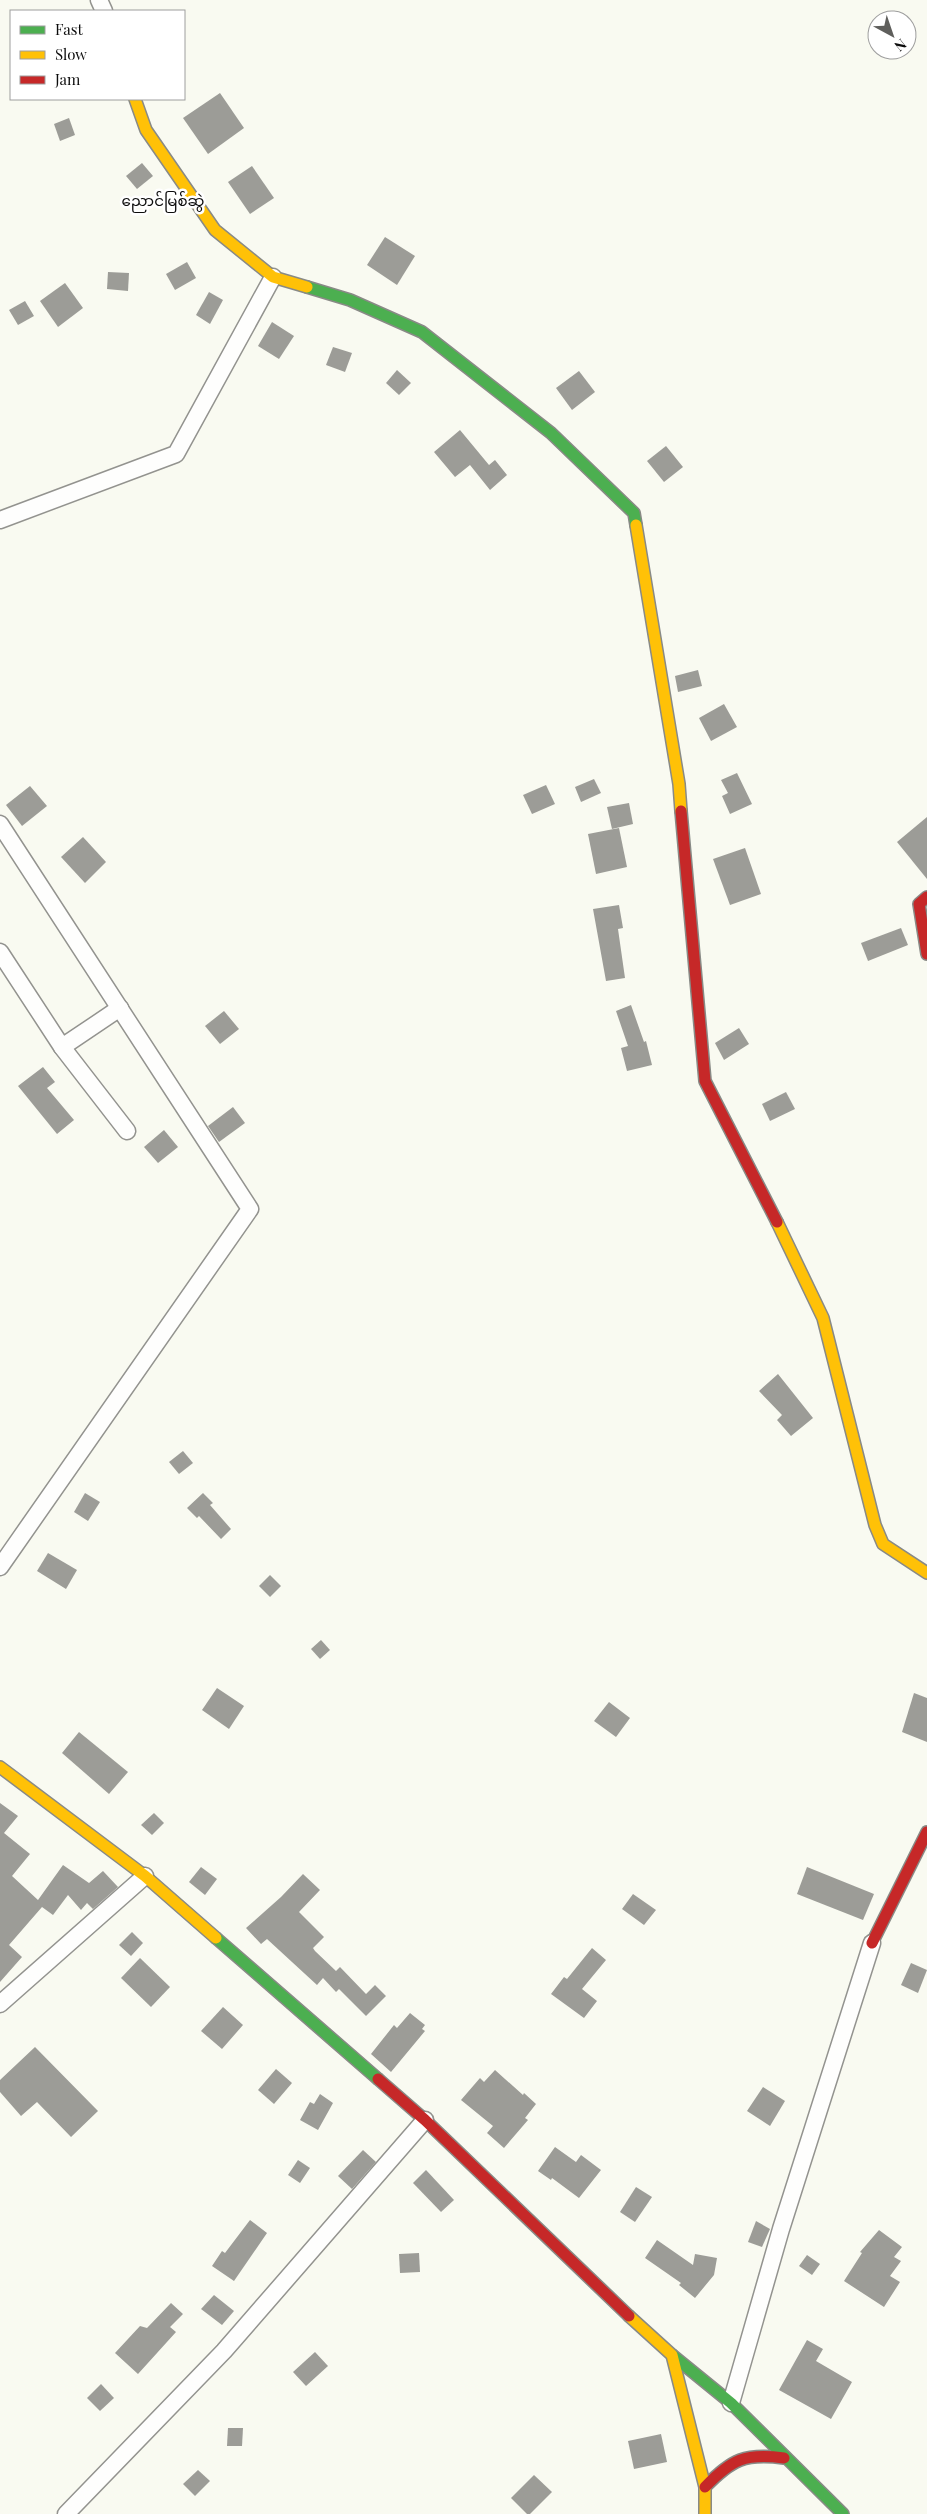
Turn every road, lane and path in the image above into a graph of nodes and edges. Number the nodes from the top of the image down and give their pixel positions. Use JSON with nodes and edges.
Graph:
{"nodes":[{"id":1,"x":136,"y":100,"type":"edge"},
{"id":2,"x":273,"y":276,"type":"junction"},
{"id":3,"x":0,"y":520,"type":"edge"},
{"id":4,"x":0,"y":824,"type":"edge"},
{"id":5,"x":927,"y":897,"type":"edge"},
{"id":6,"x":0,"y":952,"type":"edge"},
{"id":7,"x":927,"y":954,"type":"edge"},
{"id":8,"x":120,"y":1008,"type":"junction"},
{"id":9,"x":62,"y":1047,"type":"junction"},
{"id":10,"x":127,"y":1131,"type":"dead end"},
{"id":11,"x":0,"y":1567,"type":"edge"},
{"id":12,"x":927,"y":1573,"type":"edge"},
{"id":13,"x":0,"y":1767,"type":"edge"},
{"id":14,"x":927,"y":1832,"type":"edge"},
{"id":15,"x":145,"y":1876,"type":"junction"},
{"id":16,"x":872,"y":1943,"type":"joint"},
{"id":17,"x":0,"y":2004,"type":"edge"},
{"id":18,"x":425,"y":2120,"type":"junction"},
{"id":19,"x":672,"y":2355,"type":"junction"},
{"id":20,"x":731,"y":2403,"type":"junction"},
{"id":21,"x":784,"y":2458,"type":"junction"},
{"id":22,"x":705,"y":2488,"type":"junction"},
{"id":23,"x":66,"y":2514,"type":"edge"},
{"id":24,"x":705,"y":2514,"type":"edge"},
{"id":25,"x":844,"y":2514,"type":"edge"}],
"edges":[{"from":1,"to":2,"type":"street"},
{"from":2,"to":3,"type":"street"},
{"from":2,"to":12,"type":"street"},
{"from":4,"to":8,"type":"street"},
{"from":5,"to":7,"type":"street"},
{"from":6,"to":9,"type":"street"},
{"from":8,"to":9,"type":"street"},
{"from":8,"to":11,"type":"street"},
{"from":9,"to":10,"type":"street"},
{"from":13,"to":15,"type":"street"},
{"from":14,"to":16,"type":"street"},
{"from":15,"to":17,"type":"street"},
{"from":15,"to":18,"type":"street"},
{"from":16,"to":20,"type":"street"},
{"from":18,"to":19,"type":"street"},
{"from":18,"to":23,"type":"street"},
{"from":19,"to":20,"type":"street"},
{"from":19,"to":22,"type":"street"},
{"from":20,"to":21,"type":"street"},
{"from":21,"to":22,"type":"street"},
{"from":21,"to":25,"type":"street"},
{"from":22,"to":24,"type":"street"}]}
